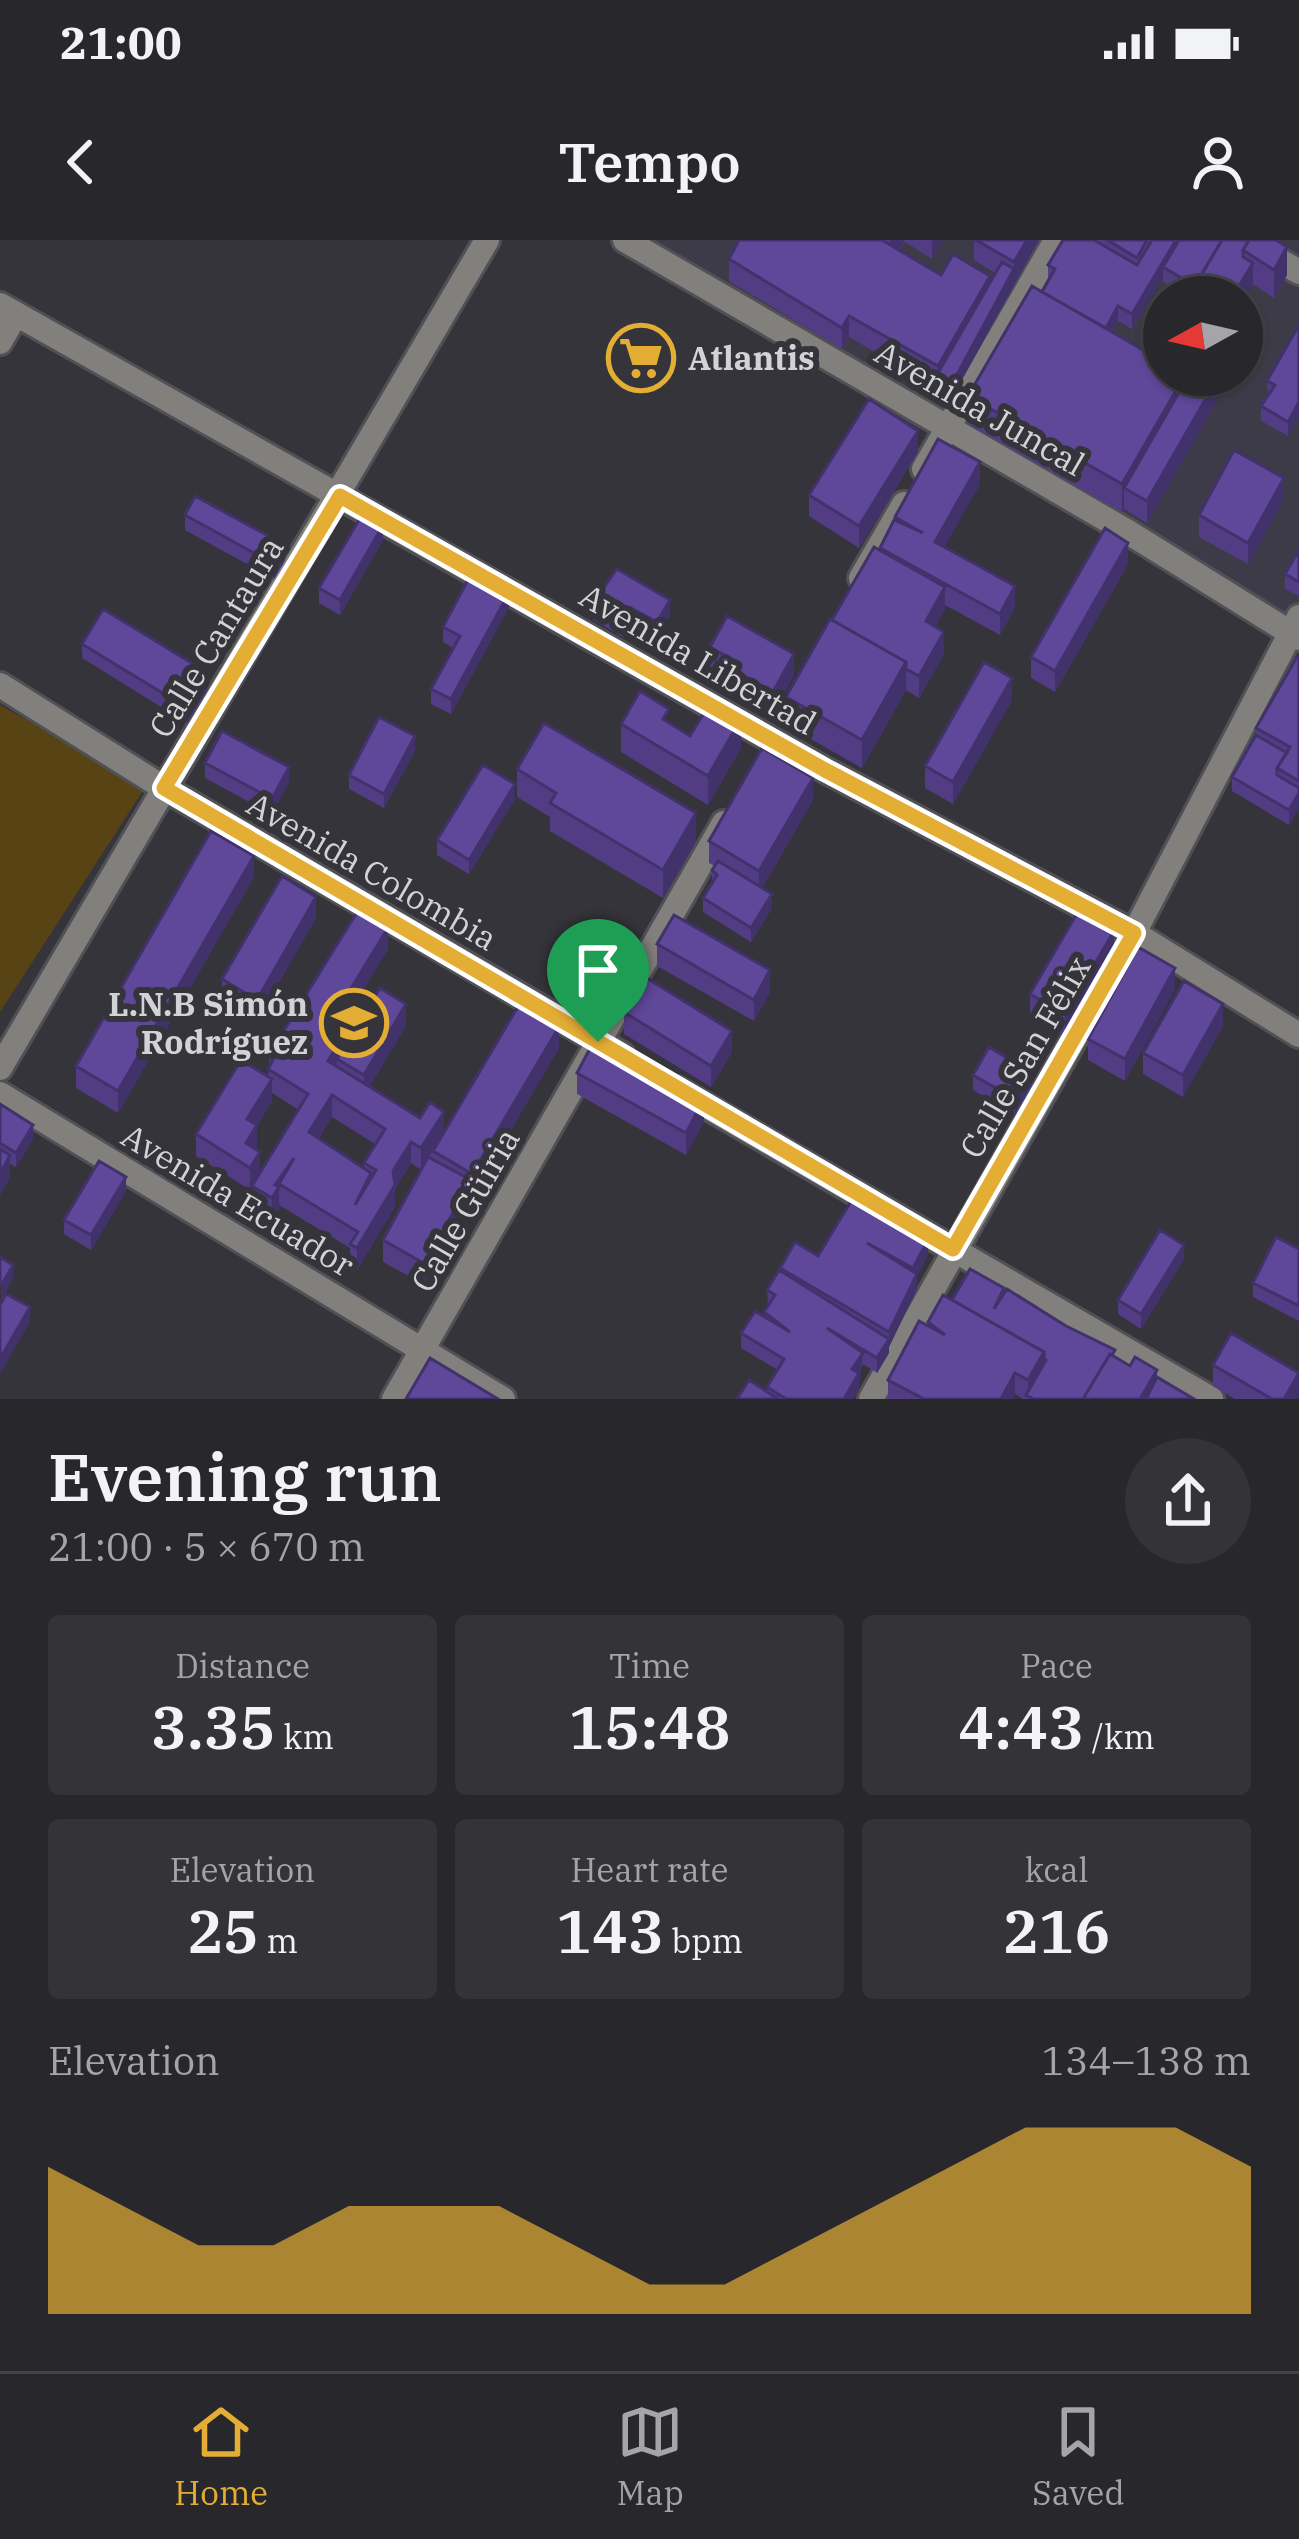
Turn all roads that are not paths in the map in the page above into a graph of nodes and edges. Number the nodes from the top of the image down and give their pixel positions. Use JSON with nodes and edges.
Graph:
{"nodes":[{"id":1,"x":487,"y":240,"type":"edge"},
{"id":2,"x":626,"y":240,"type":"edge"},
{"id":3,"x":1056,"y":240,"type":"edge"},
{"id":4,"x":1244,"y":240,"type":"edge"},
{"id":5,"x":1299,"y":272,"type":"edge"},
{"id":6,"x":8,"y":309,"type":"edge"},
{"id":7,"x":0,"y":342,"type":"edge"},
{"id":8,"x":948,"y":427,"type":"junction"},
{"id":9,"x":340,"y":496,"type":"junction"},
{"id":10,"x":845,"y":608,"type":"edge"},
{"id":11,"x":1296,"y":630,"type":"edge"},
{"id":12,"x":0,"y":685,"type":"edge"},
{"id":13,"x":164,"y":788,"type":"junction"},
{"id":14,"x":737,"y":799,"type":"edge"},
{"id":15,"x":1134,"y":933,"type":"junction"},
{"id":16,"x":1299,"y":1035,"type":"edge"},
{"id":17,"x":598,"y":1042,"type":"junction"},
{"id":18,"x":0,"y":1067,"type":"edge"},
{"id":19,"x":0,"y":1094,"type":"edge"},
{"id":20,"x":953,"y":1249,"type":"junction"},
{"id":21,"x":422,"y":1351,"type":"junction"},
{"id":22,"x":394,"y":1399,"type":"edge"},
{"id":23,"x":502,"y":1399,"type":"edge"},
{"id":24,"x":872,"y":1399,"type":"edge"},
{"id":25,"x":1211,"y":1399,"type":"edge"}],
"edges":[{"from":1,"to":9,"type":"street","name":"Calle Cantaura"},
{"from":2,"to":8,"type":"street","name":"Avenida Juncal"},
{"from":3,"to":8,"type":"street"},
{"from":4,"to":5,"type":"street"},
{"from":6,"to":7,"type":"street"},
{"from":6,"to":9,"type":"street","name":"Avenida Libertad"},
{"from":8,"to":10,"type":"street"},
{"from":8,"to":11,"type":"street","name":"Avenida Juncal"},
{"from":9,"to":13,"type":"street","name":"Calle Cantaura"},
{"from":9,"to":15,"type":"street","name":"Avenida Libertad"},
{"from":11,"to":15,"type":"street","name":"Calle San Félix"},
{"from":12,"to":13,"type":"street","name":"Avenida Colombia"},
{"from":13,"to":17,"type":"street","name":"Avenida Colombia"},
{"from":13,"to":18,"type":"street","name":"Calle Cantaura"},
{"from":14,"to":17,"type":"street","name":"Calle Güiria"},
{"from":15,"to":16,"type":"street","name":"Avenida Libertad"},
{"from":15,"to":20,"type":"street","name":"Calle San Félix"},
{"from":17,"to":20,"type":"street","name":"Avenida Colombia"},
{"from":17,"to":21,"type":"street","name":"Calle Güiria"},
{"from":19,"to":21,"type":"street","name":"Avenida Ecuador"},
{"from":20,"to":24,"type":"street","name":"Calle San Félix"},
{"from":20,"to":25,"type":"street","name":"Avenida Colombia"},
{"from":21,"to":22,"type":"street","name":"Calle Güiria"},
{"from":21,"to":23,"type":"street","name":"Avenida Ecuador"}]}
